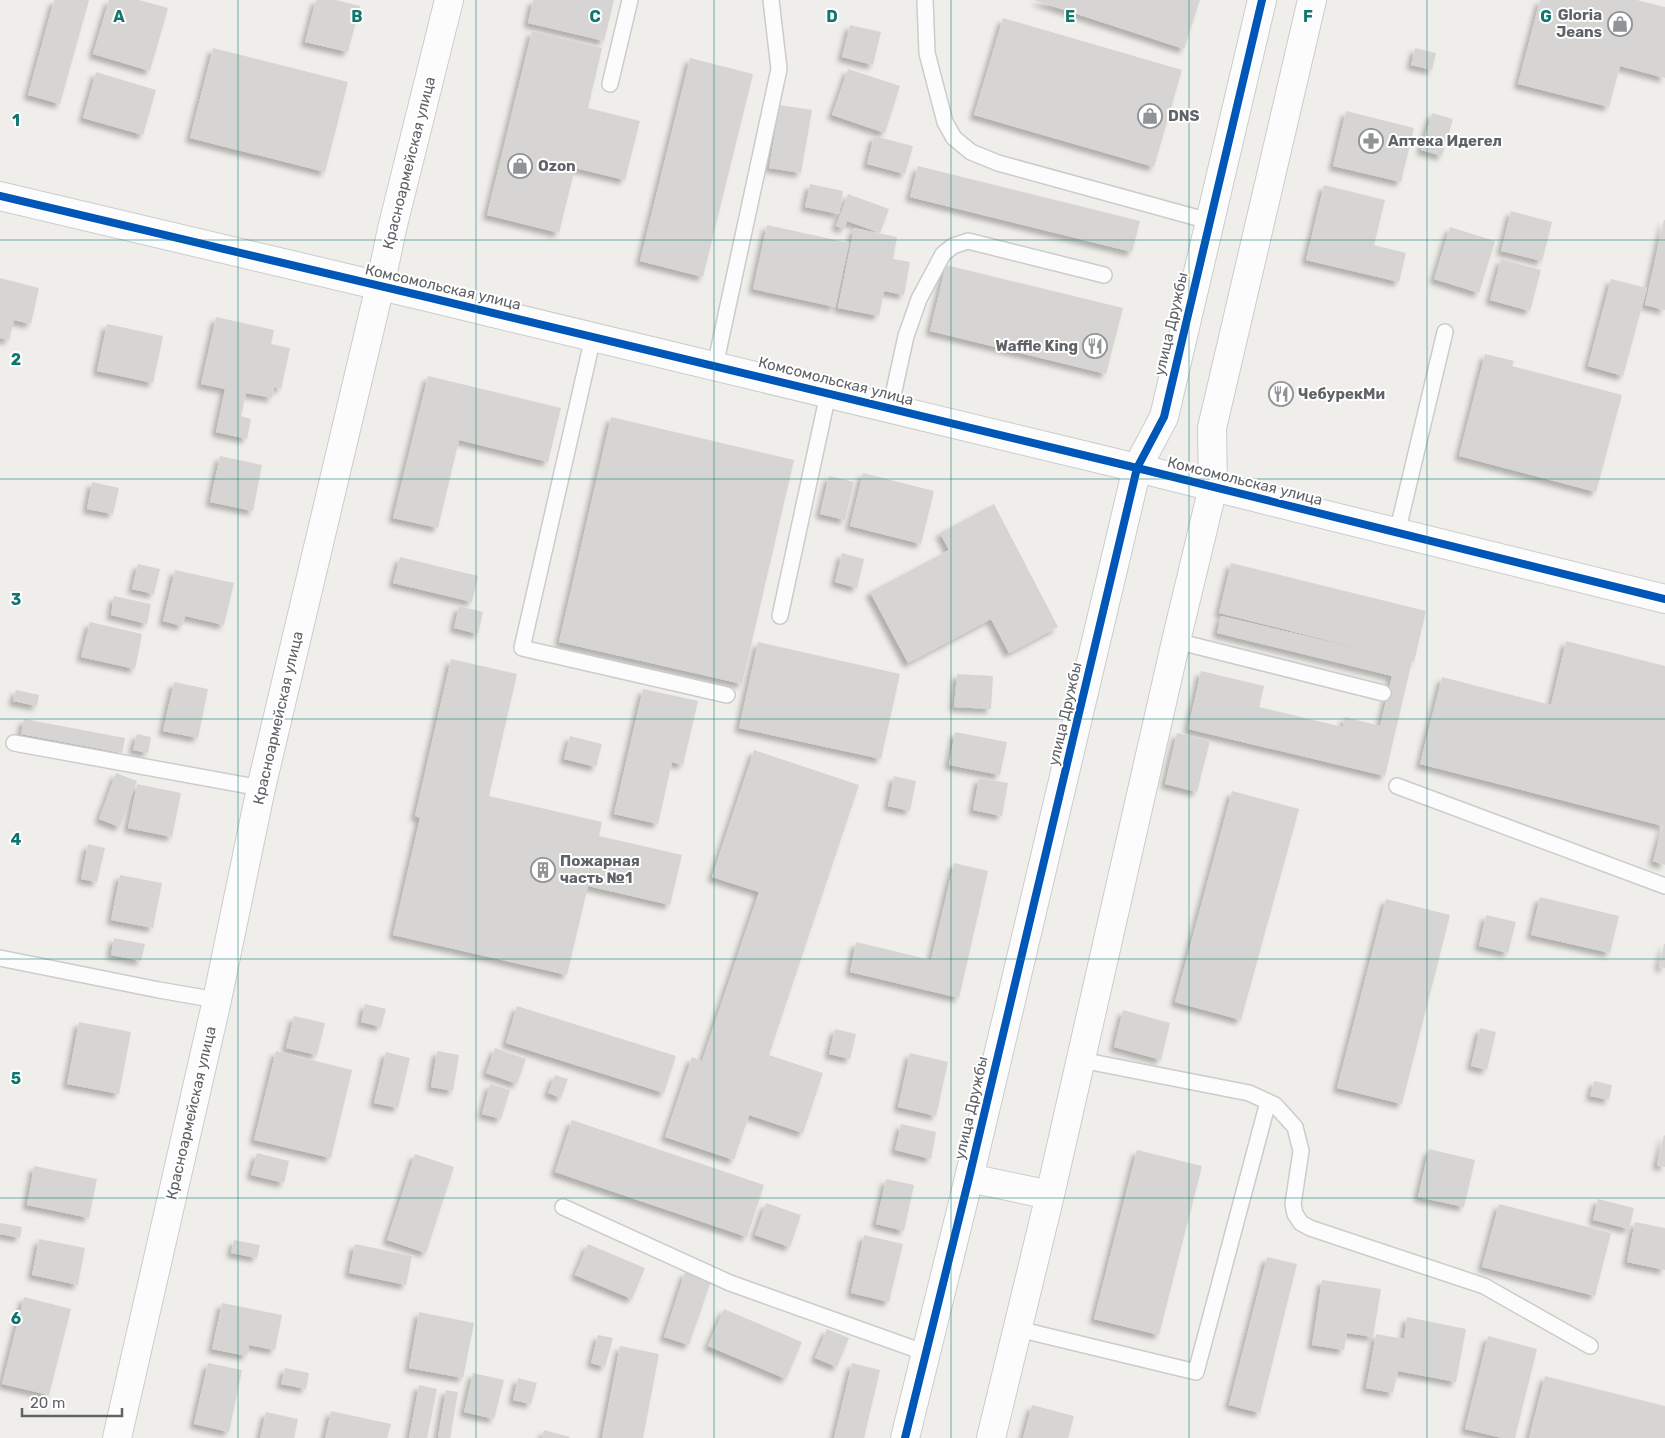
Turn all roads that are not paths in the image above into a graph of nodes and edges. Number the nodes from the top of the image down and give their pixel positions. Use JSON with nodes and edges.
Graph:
{"nodes":[{"id":1,"x":449,"y":0,"type":"edge"},
{"id":2,"x":630,"y":0,"type":"edge"},
{"id":3,"x":771,"y":0,"type":"edge"},
{"id":4,"x":925,"y":0,"type":"edge"},
{"id":5,"x":1262,"y":0,"type":"edge"},
{"id":6,"x":1312,"y":0,"type":"edge"},
{"id":7,"x":610,"y":84,"type":"dead end"},
{"id":8,"x":0,"y":196,"type":"edge"},
{"id":9,"x":1209,"y":221,"type":"junction"},
{"id":10,"x":1104,"y":275,"type":"dead end"},
{"id":11,"x":380,"y":286,"type":"junction"},
{"id":12,"x":1445,"y":332,"type":"dead end"},
{"id":13,"x":593,"y":337,"type":"junction"},
{"id":14,"x":715,"y":366,"type":"junction"},
{"id":15,"x":828,"y":394,"type":"junction"},
{"id":16,"x":890,"y":409,"type":"junction"},
{"id":17,"x":1137,"y":468,"type":"junction"},
{"id":18,"x":1213,"y":487,"type":"junction"},
{"id":19,"x":1397,"y":533,"type":"junction"},
{"id":20,"x":1665,"y":599,"type":"edge"},
{"id":21,"x":780,"y":616,"type":"dead end"},
{"id":22,"x":1176,"y":641,"type":"junction"},
{"id":23,"x":1382,"y":693,"type":"dead end"},
{"id":24,"x":727,"y":694,"type":"dead end"},
{"id":25,"x":14,"y":743,"type":"dead end"},
{"id":26,"x":1397,"y":786,"type":"dead end"},
{"id":27,"x":261,"y":788,"type":"junction"},
{"id":28,"x":1665,"y":886,"type":"edge"},
{"id":29,"x":0,"y":958,"type":"edge"},
{"id":30,"x":217,"y":1000,"type":"junction"},
{"id":31,"x":1082,"y":1060,"type":"junction"},
{"id":32,"x":1268,"y":1102,"type":"junction"},
{"id":33,"x":969,"y":1178,"type":"junction"},
{"id":34,"x":1050,"y":1195,"type":"junction"},
{"id":35,"x":563,"y":1207,"type":"dead end"},
{"id":36,"x":1018,"y":1329,"type":"junction"},
{"id":37,"x":1590,"y":1346,"type":"dead end"},
{"id":38,"x":926,"y":1353,"type":"junction"},
{"id":39,"x":118,"y":1438,"type":"edge"},
{"id":40,"x":905,"y":1438,"type":"edge"},
{"id":41,"x":991,"y":1438,"type":"edge"}],
"edges":[{"from":1,"to":11,"type":"street","name":"Красноармейская улица"},
{"from":2,"to":7,"type":"lane"},
{"from":3,"to":14,"type":"lane"},
{"from":4,"to":9,"type":"lane"},
{"from":5,"to":9,"type":"street","name":"улица Дружбы"},
{"from":6,"to":18,"type":"street"},
{"from":8,"to":11,"type":"street","name":"Комсомольская улица"},
{"from":9,"to":17,"type":"street","name":"улица Дружбы"},
{"from":10,"to":16,"type":"lane"},
{"from":11,"to":13,"type":"street","name":"Комсомольская улица"},
{"from":11,"to":27,"type":"street","name":"Красноармейская улица"},
{"from":12,"to":19,"type":"lane"},
{"from":13,"to":14,"type":"street","name":"Комсомольская улица"},
{"from":13,"to":24,"type":"lane"},
{"from":14,"to":15,"type":"street","name":"Комсомольская улица"},
{"from":15,"to":16,"type":"street","name":"Комсомольская улица"},
{"from":15,"to":21,"type":"lane"},
{"from":16,"to":17,"type":"street","name":"Комсомольская улица"},
{"from":17,"to":18,"type":"street","name":"Комсомольская улица"},
{"from":17,"to":33,"type":"street","name":"улица Дружбы"},
{"from":18,"to":19,"type":"street","name":"Комсомольская улица"},
{"from":18,"to":22,"type":"street"},
{"from":19,"to":20,"type":"street","name":"Комсомольская улица"},
{"from":22,"to":23,"type":"lane"},
{"from":22,"to":31,"type":"street"},
{"from":25,"to":27,"type":"lane"},
{"from":26,"to":28,"type":"lane"},
{"from":27,"to":30,"type":"street","name":"Красноармейская улица"},
{"from":29,"to":30,"type":"lane"},
{"from":30,"to":39,"type":"street","name":"Красноармейская улица"},
{"from":31,"to":32,"type":"lane"},
{"from":31,"to":34,"type":"street"},
{"from":32,"to":36,"type":"lane"},
{"from":32,"to":37,"type":"lane"},
{"from":33,"to":34,"type":"street"},
{"from":33,"to":38,"type":"street","name":"улица Дружбы"},
{"from":34,"to":36,"type":"street"},
{"from":35,"to":38,"type":"lane"},
{"from":36,"to":41,"type":"street"},
{"from":38,"to":40,"type":"street","name":"улица Дружбы"}]}
